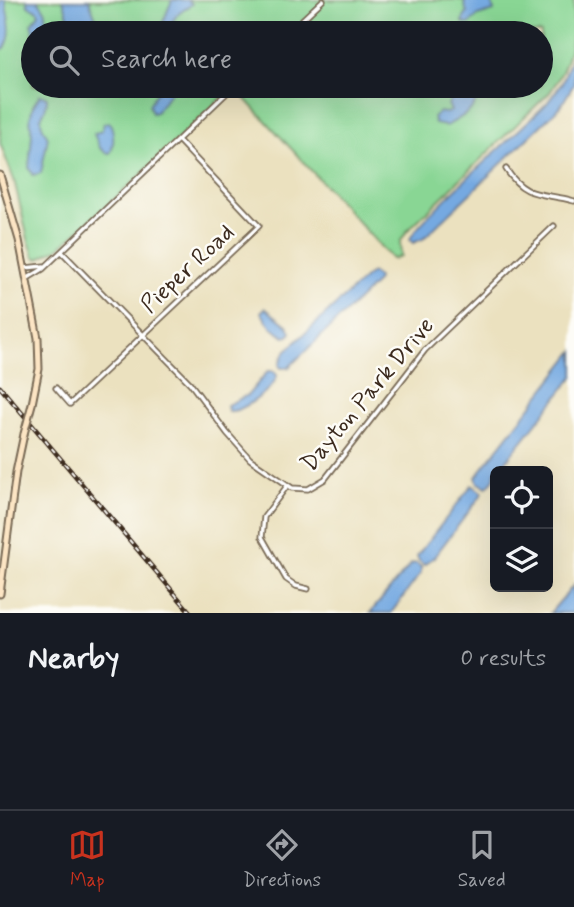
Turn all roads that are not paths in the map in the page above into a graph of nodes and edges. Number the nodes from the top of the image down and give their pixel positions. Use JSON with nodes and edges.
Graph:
{"nodes":[{"id":1,"x":323,"y":0,"type":"edge"},
{"id":2,"x":301,"y":21,"type":"edge"},
{"id":3,"x":222,"y":98,"type":"edge"},
{"id":4,"x":178,"y":140,"type":"junction"},
{"id":5,"x":506,"y":169,"type":"dead end"},
{"id":6,"x":0,"y":175,"type":"edge"},
{"id":7,"x":574,"y":201,"type":"edge"},
{"id":8,"x":554,"y":226,"type":"dead end"},
{"id":9,"x":62,"y":251,"type":"junction"},
{"id":10,"x":46,"y":265,"type":"junction"},
{"id":11,"x":25,"y":268,"type":"junction"},
{"id":12,"x":28,"y":278,"type":"junction"},
{"id":13,"x":144,"y":334,"type":"junction"},
{"id":14,"x":56,"y":388,"type":"dead end"},
{"id":15,"x":287,"y":486,"type":"junction"},
{"id":16,"x":307,"y":589,"type":"dead end"},
{"id":17,"x":0,"y":594,"type":"edge"}],
"edges":[{"from":1,"to":2,"type":"street"},
{"from":3,"to":4,"type":"street"},
{"from":4,"to":9,"type":"street"},
{"from":4,"to":13,"type":"street","name":"Pieper Road"},
{"from":5,"to":7,"type":"street"},
{"from":6,"to":11,"type":"main road"},
{"from":8,"to":15,"type":"street","name":"Dayton Park Drive"},
{"from":9,"to":10,"type":"street"},
{"from":9,"to":13,"type":"street","name":"Dayton Park Drive"},
{"from":10,"to":11,"type":"street"},
{"from":10,"to":12,"type":"street"},
{"from":11,"to":12,"type":"main road"},
{"from":12,"to":17,"type":"main road","bridge":true},
{"from":13,"to":14,"type":"street","name":"Pieper Road"},
{"from":13,"to":15,"type":"street","name":"Dayton Park Drive"},
{"from":15,"to":16,"type":"street"}]}
